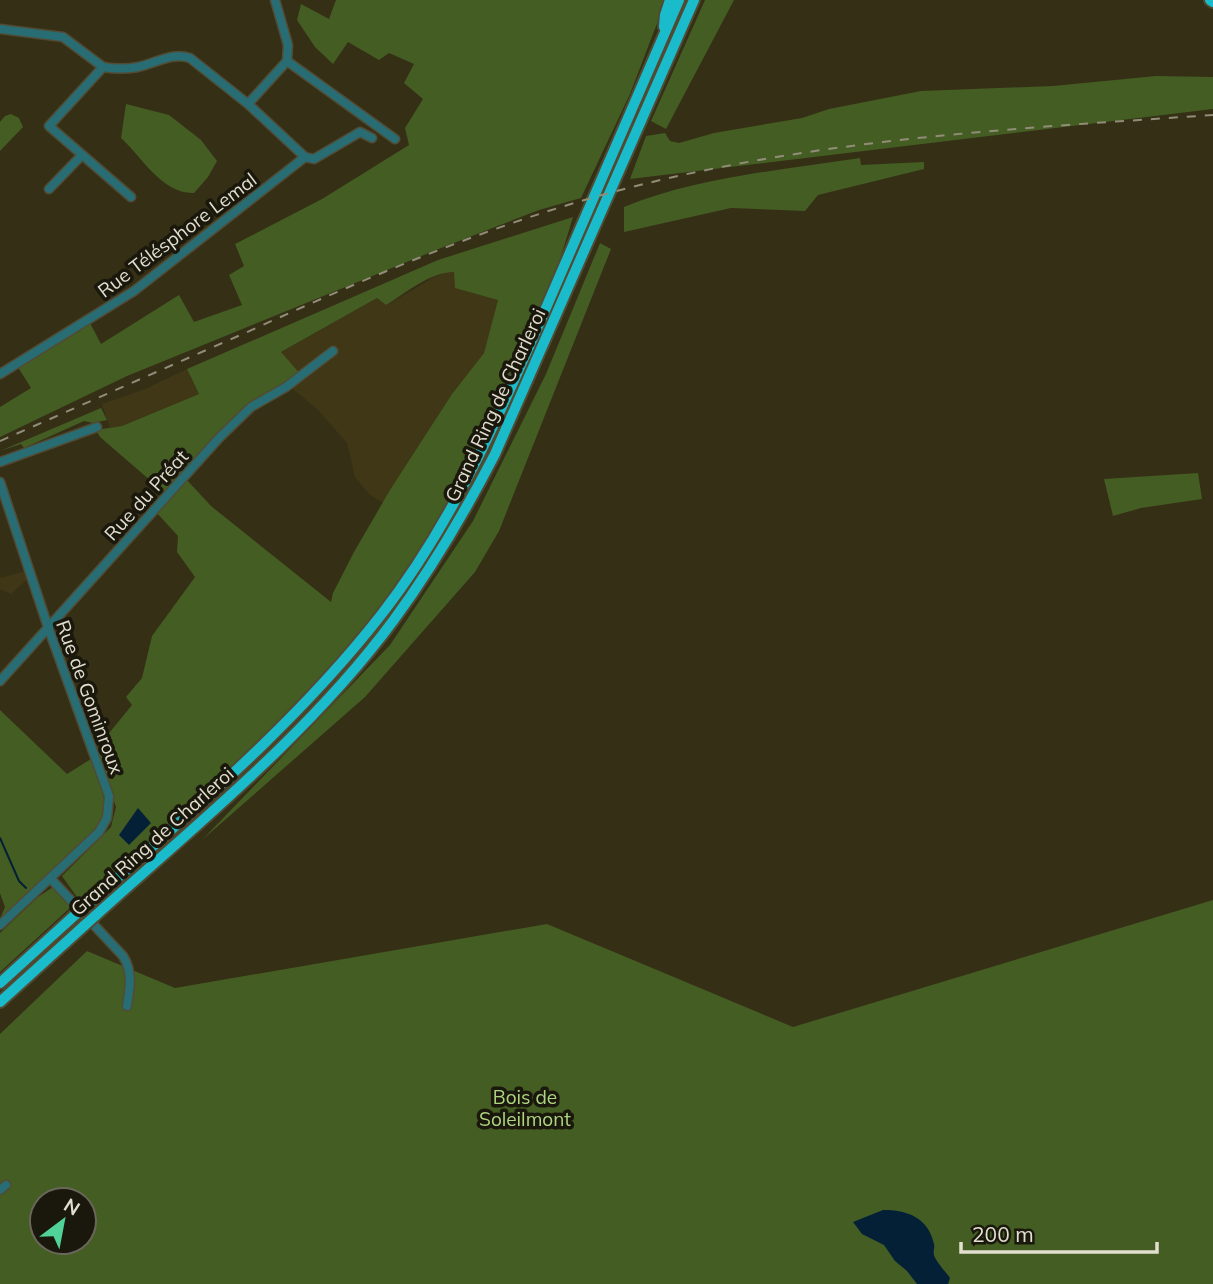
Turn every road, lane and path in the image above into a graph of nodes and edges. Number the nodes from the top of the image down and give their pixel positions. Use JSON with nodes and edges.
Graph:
{"nodes":[{"id":1,"x":275,"y":0,"type":"edge"},
{"id":2,"x":670,"y":0,"type":"edge"},
{"id":3,"x":679,"y":0,"type":"edge"},
{"id":4,"x":694,"y":0,"type":"edge"},
{"id":5,"x":0,"y":28,"type":"edge"},
{"id":6,"x":663,"y":37,"type":"junction"},
{"id":7,"x":287,"y":61,"type":"junction"},
{"id":8,"x":103,"y":67,"type":"junction"},
{"id":9,"x":248,"y":104,"type":"junction"},
{"id":10,"x":372,"y":138,"type":"dead end"},
{"id":11,"x":395,"y":139,"type":"dead end"},
{"id":12,"x":82,"y":155,"type":"junction"},
{"id":13,"x":305,"y":157,"type":"junction"},
{"id":14,"x":49,"y":189,"type":"dead end"},
{"id":15,"x":131,"y":197,"type":"dead end"},
{"id":16,"x":334,"y":351,"type":"dead end"},
{"id":17,"x":0,"y":374,"type":"edge"},
{"id":18,"x":97,"y":427,"type":"dead end"},
{"id":19,"x":0,"y":462,"type":"edge"},
{"id":20,"x":0,"y":482,"type":"edge"},
{"id":21,"x":48,"y":627,"type":"junction"},
{"id":22,"x":0,"y":681,"type":"edge"},
{"id":23,"x":51,"y":879,"type":"junction"},
{"id":24,"x":0,"y":925,"type":"edge"},
{"id":25,"x":0,"y":983,"type":"edge"},
{"id":26,"x":0,"y":1002,"type":"edge"},
{"id":27,"x":127,"y":1006,"type":"dead end"}],
"edges":[{"from":1,"to":7,"type":"street"},
{"from":2,"to":6,"type":"highway"},
{"from":3,"to":6,"type":"highway","name":"Grand Ring de Charleroi"},
{"from":4,"to":26,"type":"highway","name":"Grand Ring de Charleroi","bridge":true},
{"from":5,"to":8,"type":"street"},
{"from":6,"to":25,"type":"highway","name":"Grand Ring de Charleroi","bridge":true},
{"from":7,"to":9,"type":"street"},
{"from":7,"to":11,"type":"street"},
{"from":8,"to":9,"type":"street"},
{"from":8,"to":12,"type":"street"},
{"from":9,"to":13,"type":"street"},
{"from":10,"to":13,"type":"street","name":"Rue Télésphore Lemal"},
{"from":12,"to":14,"type":"street"},
{"from":12,"to":15,"type":"street"},
{"from":13,"to":17,"type":"street","name":"Rue Télésphore Lemal"},
{"from":16,"to":21,"type":"street","name":"Rue du Préat"},
{"from":18,"to":19,"type":"street"},
{"from":20,"to":21,"type":"street","name":"Rue de Gominroux"},
{"from":21,"to":22,"type":"street","name":"Rue du Préat"},
{"from":21,"to":23,"type":"street","name":"Rue de Gominroux"},
{"from":23,"to":24,"type":"street","name":"Rue de Gominroux"},
{"from":23,"to":27,"type":"street"}]}
